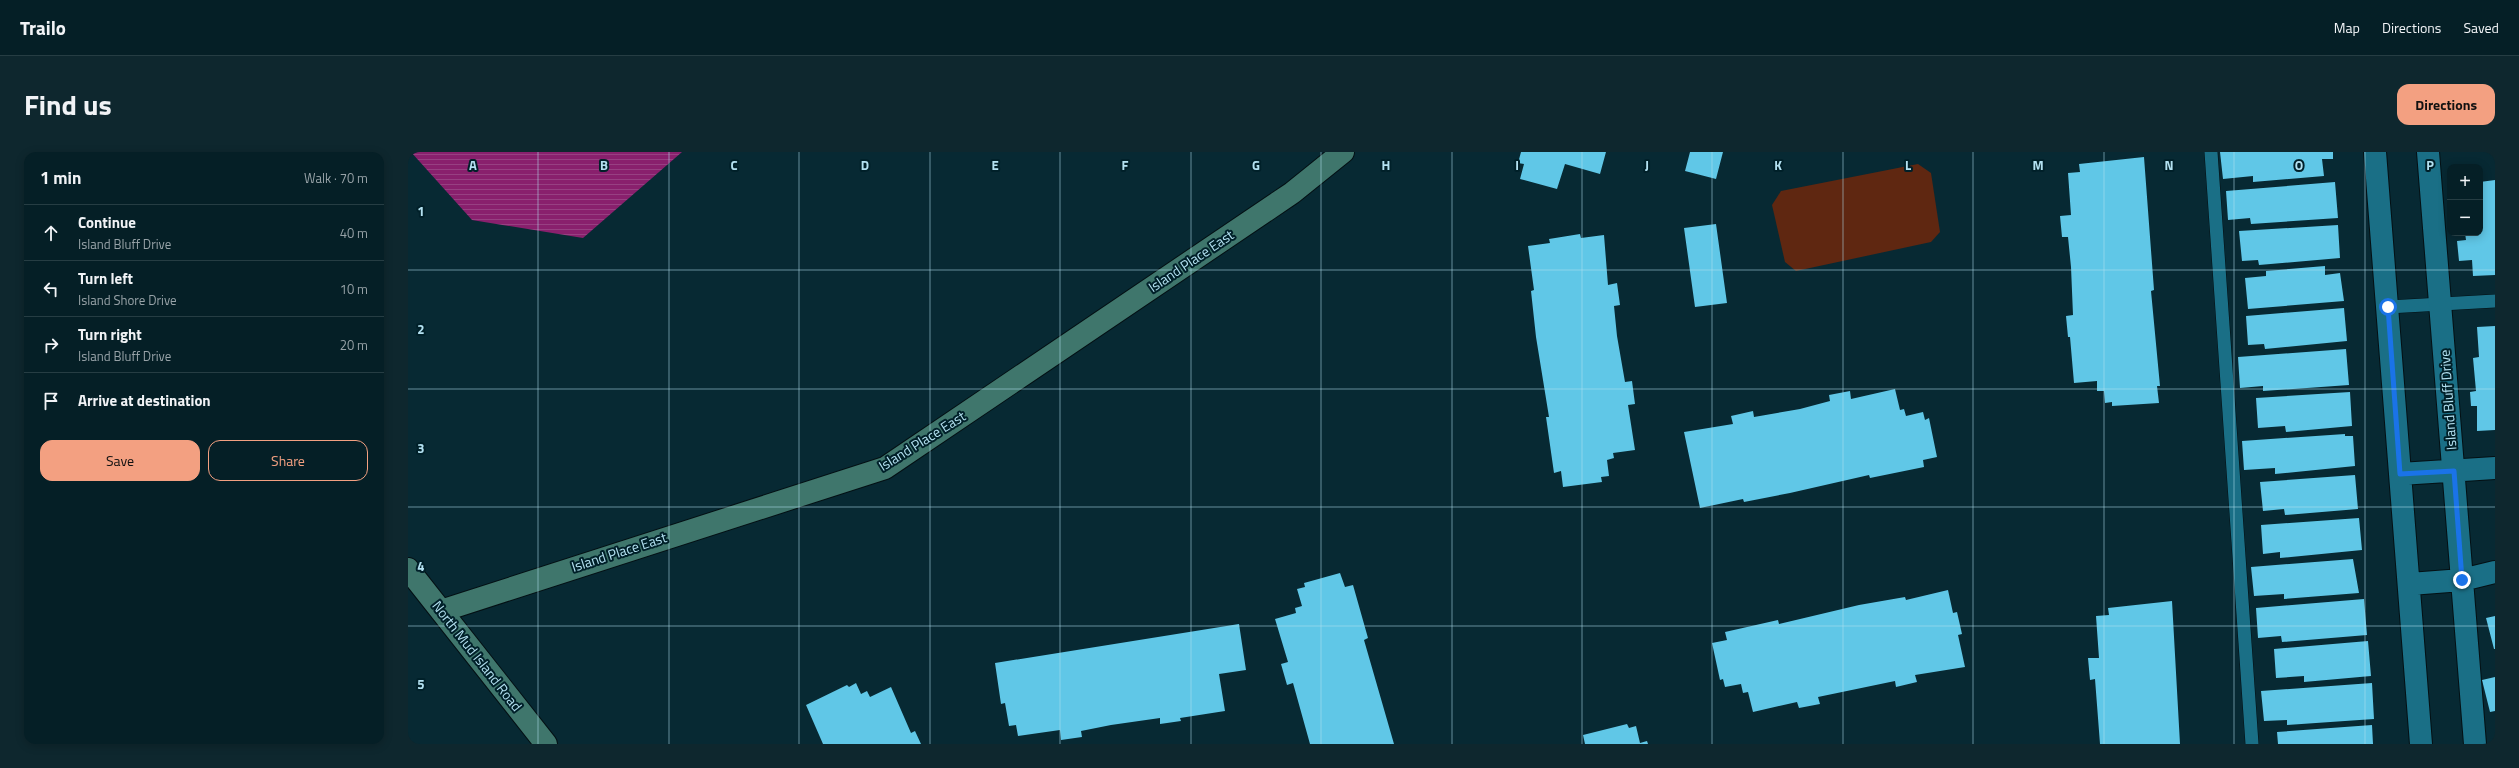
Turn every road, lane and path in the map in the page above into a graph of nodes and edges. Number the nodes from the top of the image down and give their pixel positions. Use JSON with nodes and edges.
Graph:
{"nodes":[{"id":1,"x":1344,"y":152,"type":"edge"},
{"id":2,"x":2211,"y":152,"type":"edge"},
{"id":3,"x":2375,"y":152,"type":"edge"},
{"id":4,"x":2428,"y":152,"type":"edge"},
{"id":5,"x":2495,"y":301,"type":"edge"},
{"id":6,"x":2441,"y":304,"type":"junction"},
{"id":7,"x":2388,"y":307,"type":"junction"},
{"id":8,"x":2495,"y":468,"type":"edge"},
{"id":9,"x":2454,"y":471,"type":"junction"},
{"id":10,"x":2400,"y":474,"type":"junction"},
{"id":11,"x":408,"y":568,"type":"edge"},
{"id":12,"x":2495,"y":572,"type":"edge"},
{"id":13,"x":2462,"y":580,"type":"junction"},
{"id":14,"x":2410,"y":584,"type":"junction"},
{"id":15,"x":441,"y":610,"type":"junction"},
{"id":16,"x":546,"y":744,"type":"edge"},
{"id":17,"x":2252,"y":744,"type":"edge"},
{"id":18,"x":2421,"y":744,"type":"edge"},
{"id":19,"x":2475,"y":744,"type":"edge"}],
"edges":[{"from":1,"to":15,"type":"street","name":"Island Place East"},
{"from":2,"to":17,"type":"lane"},
{"from":3,"to":7,"type":"street"},
{"from":4,"to":6,"type":"street","name":"Island Bluff Drive"},
{"from":5,"to":6,"type":"lane"},
{"from":6,"to":7,"type":"lane"},
{"from":6,"to":9,"type":"street","name":"Island Bluff Drive"},
{"from":7,"to":10,"type":"street"},
{"from":8,"to":9,"type":"street"},
{"from":9,"to":10,"type":"street"},
{"from":9,"to":13,"type":"street","name":"Island Bluff Drive"},
{"from":10,"to":14,"type":"street"},
{"from":11,"to":15,"type":"street","name":"North Mud Island Road"},
{"from":12,"to":13,"type":"street"},
{"from":13,"to":14,"type":"street"},
{"from":13,"to":19,"type":"street","name":"Island Bluff Drive"},
{"from":14,"to":18,"type":"street"},
{"from":15,"to":16,"type":"street","name":"North Mud Island Road"}]}
